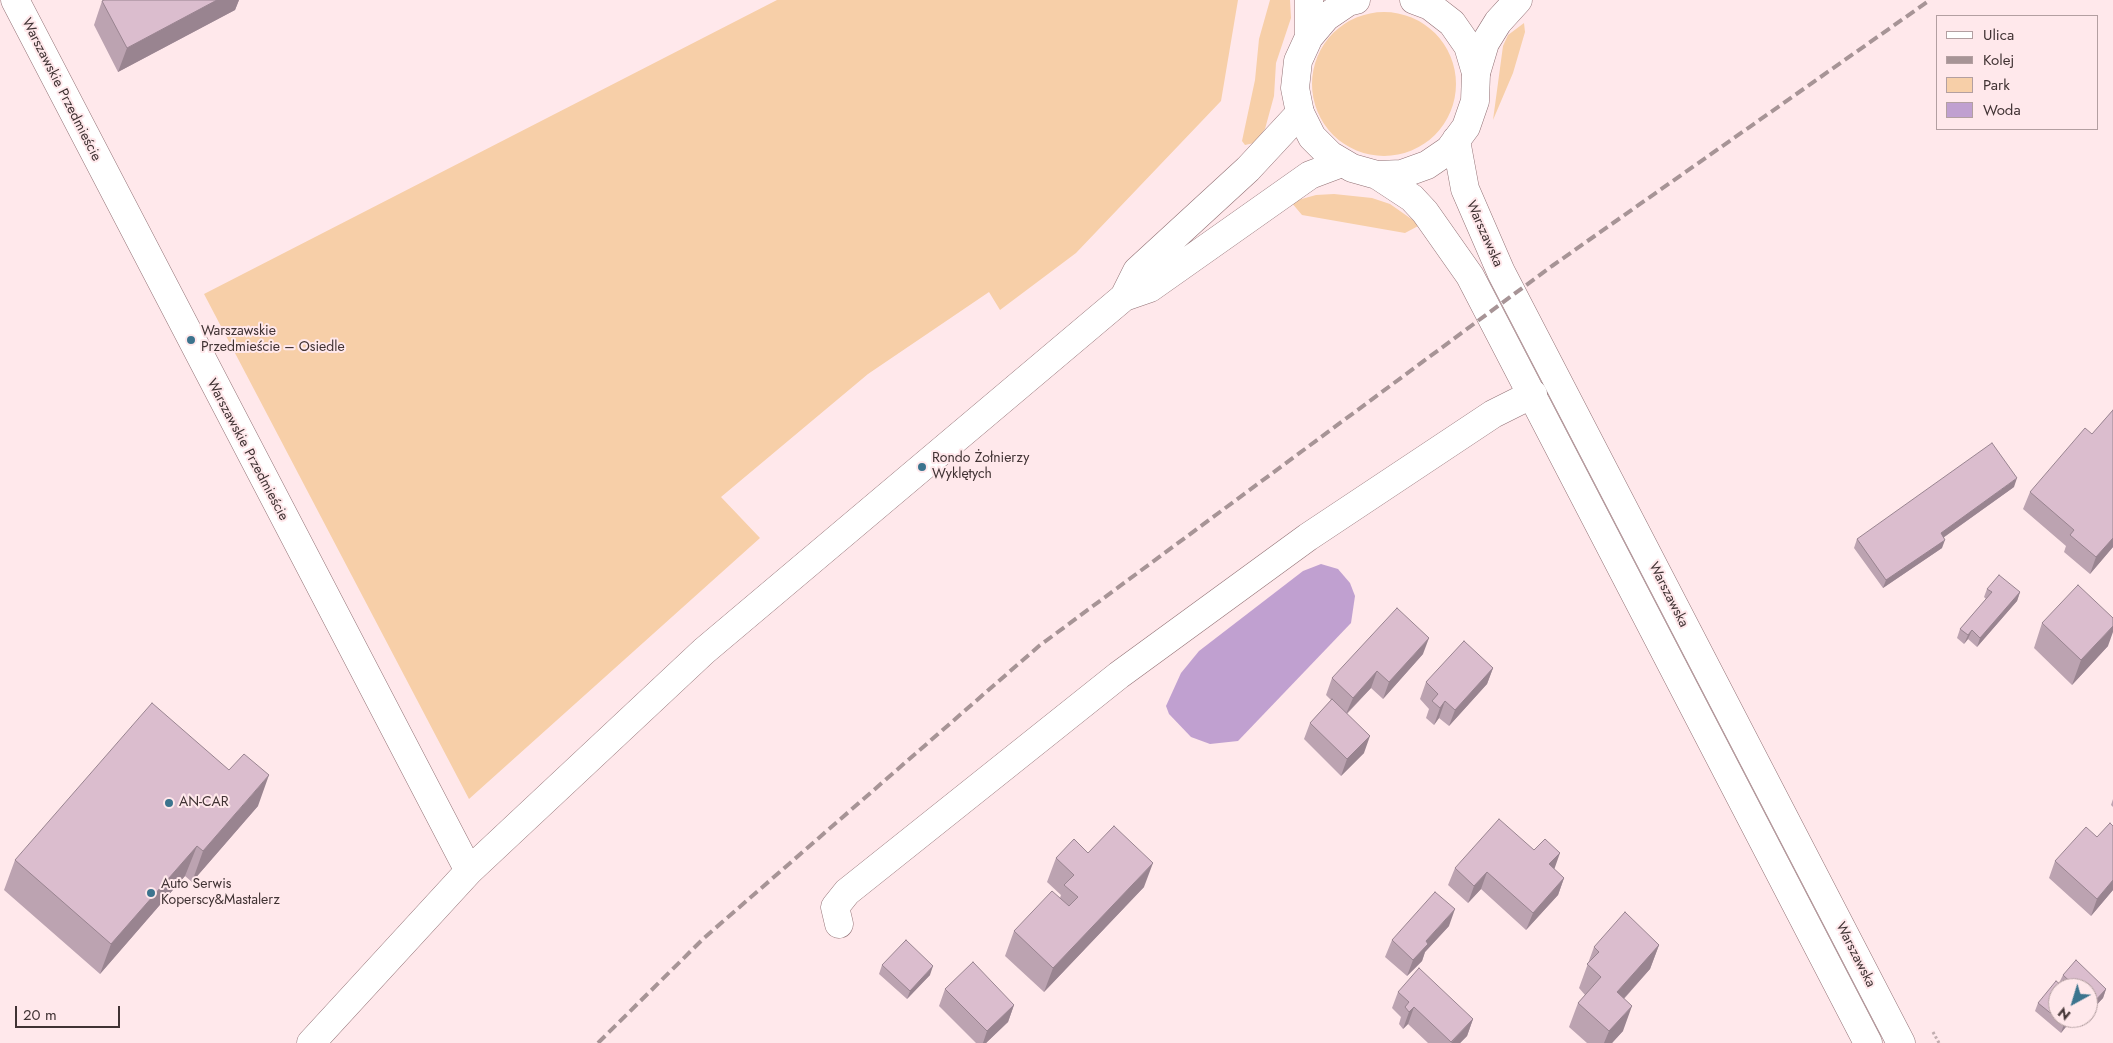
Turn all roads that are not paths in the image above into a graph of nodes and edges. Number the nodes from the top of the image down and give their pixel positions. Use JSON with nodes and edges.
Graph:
{"nodes":[{"id":1,"x":14,"y":0,"type":"edge"},
{"id":2,"x":1309,"y":0,"type":"edge"},
{"id":3,"x":1356,"y":0,"type":"edge"},
{"id":4,"x":1417,"y":0,"type":"edge"},
{"id":5,"x":1518,"y":0,"type":"edge"},
{"id":6,"x":1309,"y":37,"type":"junction"},
{"id":7,"x":1476,"y":73,"type":"junction"},
{"id":8,"x":1300,"y":114,"type":"junction"},
{"id":9,"x":1456,"y":140,"type":"junction"},
{"id":10,"x":1342,"y":162,"type":"junction"},
{"id":11,"x":1377,"y":175,"type":"junction"},
{"id":12,"x":1124,"y":297,"type":"junction"},
{"id":13,"x":1532,"y":394,"type":"junction"},
{"id":14,"x":469,"y":871,"type":"junction"},
{"id":15,"x":839,"y":924,"type":"dead end"},
{"id":16,"x":311,"y":1043,"type":"edge"},
{"id":17,"x":1868,"y":1043,"type":"edge"},
{"id":18,"x":1901,"y":1043,"type":"edge"}],
"edges":[{"from":1,"to":14,"type":"street","name":"Warszawskie Przedmieście"},
{"from":2,"to":6,"type":"street"},
{"from":3,"to":6,"type":"street"},
{"from":4,"to":7,"type":"street"},
{"from":5,"to":7,"type":"street"},
{"from":6,"to":8,"type":"street"},
{"from":7,"to":9,"type":"street"},
{"from":8,"to":10,"type":"street"},
{"from":8,"to":12,"type":"street"},
{"from":9,"to":11,"type":"street"},
{"from":9,"to":18,"type":"street","name":"Warszawska"},
{"from":10,"to":11,"type":"street"},
{"from":10,"to":12,"type":"street"},
{"from":11,"to":13,"type":"street","name":"Warszawska"},
{"from":12,"to":14,"type":"street"},
{"from":13,"to":15,"type":"street"},
{"from":13,"to":17,"type":"street","name":"Warszawska"},
{"from":14,"to":16,"type":"street"}]}
